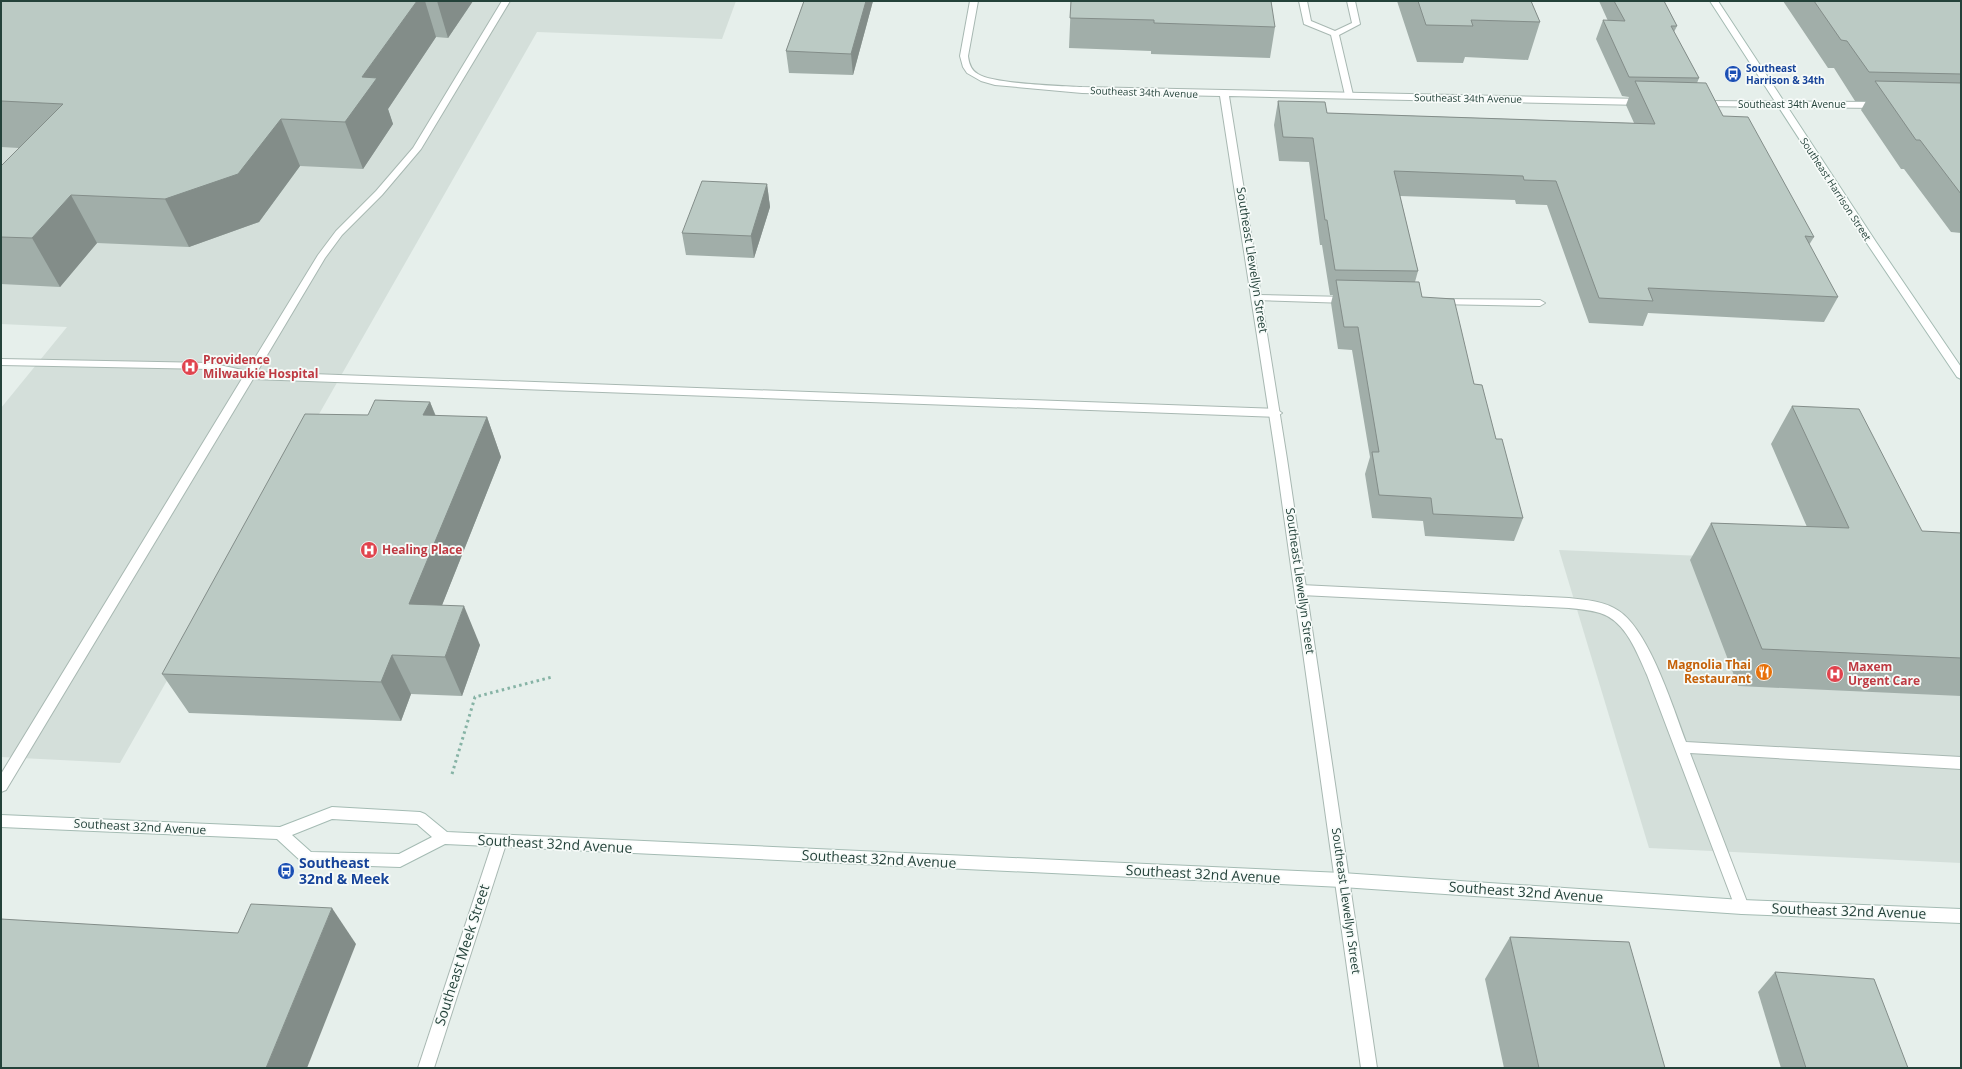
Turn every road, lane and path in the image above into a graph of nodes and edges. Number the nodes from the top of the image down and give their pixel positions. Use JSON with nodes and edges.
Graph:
{"nodes":[{"id":1,"x":506,"y":1,"type":"edge"},
{"id":2,"x":974,"y":1,"type":"edge"},
{"id":3,"x":1303,"y":1,"type":"edge"},
{"id":4,"x":1351,"y":1,"type":"edge"},
{"id":5,"x":1714,"y":1,"type":"edge"},
{"id":6,"x":1336,"y":34,"type":"junction"},
{"id":7,"x":1224,"y":94,"type":"junction"},
{"id":8,"x":1349,"y":95,"type":"junction"},
{"id":9,"x":1653,"y":102,"type":"edge"},
{"id":10,"x":1692,"y":103,"type":"edge"},
{"id":11,"x":1781,"y":104,"type":"junction"},
{"id":12,"x":1891,"y":105,"type":"edge"},
{"id":13,"x":1258,"y":298,"type":"junction"},
{"id":14,"x":1360,"y":300,"type":"edge"},
{"id":15,"x":1430,"y":302,"type":"edge"},
{"id":16,"x":1540,"y":304,"type":"dead end"},
{"id":17,"x":1,"y":362,"type":"edge"},
{"id":18,"x":251,"y":375,"type":"junction"},
{"id":19,"x":1961,"y":375,"type":"edge"},
{"id":20,"x":1276,"y":413,"type":"junction"},
{"id":21,"x":1301,"y":590,"type":"junction"},
{"id":22,"x":552,"y":677,"type":"dead end"},
{"id":23,"x":1681,"y":747,"type":"junction"},
{"id":24,"x":1961,"y":763,"type":"edge"},
{"id":25,"x":452,"y":774,"type":"dead end"},
{"id":26,"x":1,"y":786,"type":"edge"},
{"id":27,"x":1,"y":821,"type":"edge"},
{"id":28,"x":280,"y":833,"type":"junction"},
{"id":29,"x":444,"y":838,"type":"junction"},
{"id":30,"x":500,"y":841,"type":"junction"},
{"id":31,"x":1342,"y":880,"type":"junction"},
{"id":32,"x":1742,"y":907,"type":"junction"},
{"id":33,"x":1961,"y":916,"type":"edge"},
{"id":34,"x":426,"y":1068,"type":"edge"},
{"id":35,"x":1369,"y":1068,"type":"edge"}],
"edges":[{"from":1,"to":18,"type":"street"},
{"from":2,"to":7,"type":"street","name":"Southeast 34th Avenue"},
{"from":3,"to":6,"type":"street"},
{"from":4,"to":6,"type":"street"},
{"from":5,"to":11,"type":"street","name":"Southeast Harrison Street"},
{"from":6,"to":8,"type":"street"},
{"from":7,"to":8,"type":"street","name":"Southeast 34th Avenue"},
{"from":7,"to":13,"type":"street","name":"Southeast Llewellyn Street"},
{"from":8,"to":9,"type":"street","name":"Southeast 34th Avenue"},
{"from":10,"to":11,"type":"street","name":"Southeast 34th Avenue"},
{"from":11,"to":12,"type":"street","name":"Southeast 34th Avenue"},
{"from":11,"to":19,"type":"street","name":"Southeast Harrison Street"},
{"from":13,"to":14,"type":"street"},
{"from":13,"to":20,"type":"street","name":"Southeast Llewellyn Street"},
{"from":15,"to":16,"type":"street"},
{"from":17,"to":18,"type":"street"},
{"from":18,"to":20,"type":"street"},
{"from":18,"to":26,"type":"street"},
{"from":20,"to":21,"type":"street","name":"Southeast Llewellyn Street"},
{"from":21,"to":23,"type":"street"},
{"from":21,"to":31,"type":"street","name":"Southeast Llewellyn Street"},
{"from":22,"to":25,"type":"path"},
{"from":23,"to":24,"type":"street"},
{"from":23,"to":32,"type":"street"},
{"from":27,"to":28,"type":"street","name":"Southeast 32nd Avenue"},
{"from":28,"to":29,"type":"street","name":"Southeast 32nd Avenue"},
{"from":28,"to":29,"type":"street"},
{"from":29,"to":30,"type":"street","name":"Southeast 32nd Avenue"},
{"from":30,"to":31,"type":"street","name":"Southeast 32nd Avenue"},
{"from":30,"to":34,"type":"street","name":"Southeast Meek Street"},
{"from":31,"to":32,"type":"street","name":"Southeast 32nd Avenue"},
{"from":31,"to":35,"type":"street","name":"Southeast Llewellyn Street"},
{"from":32,"to":33,"type":"street","name":"Southeast 32nd Avenue"}]}
